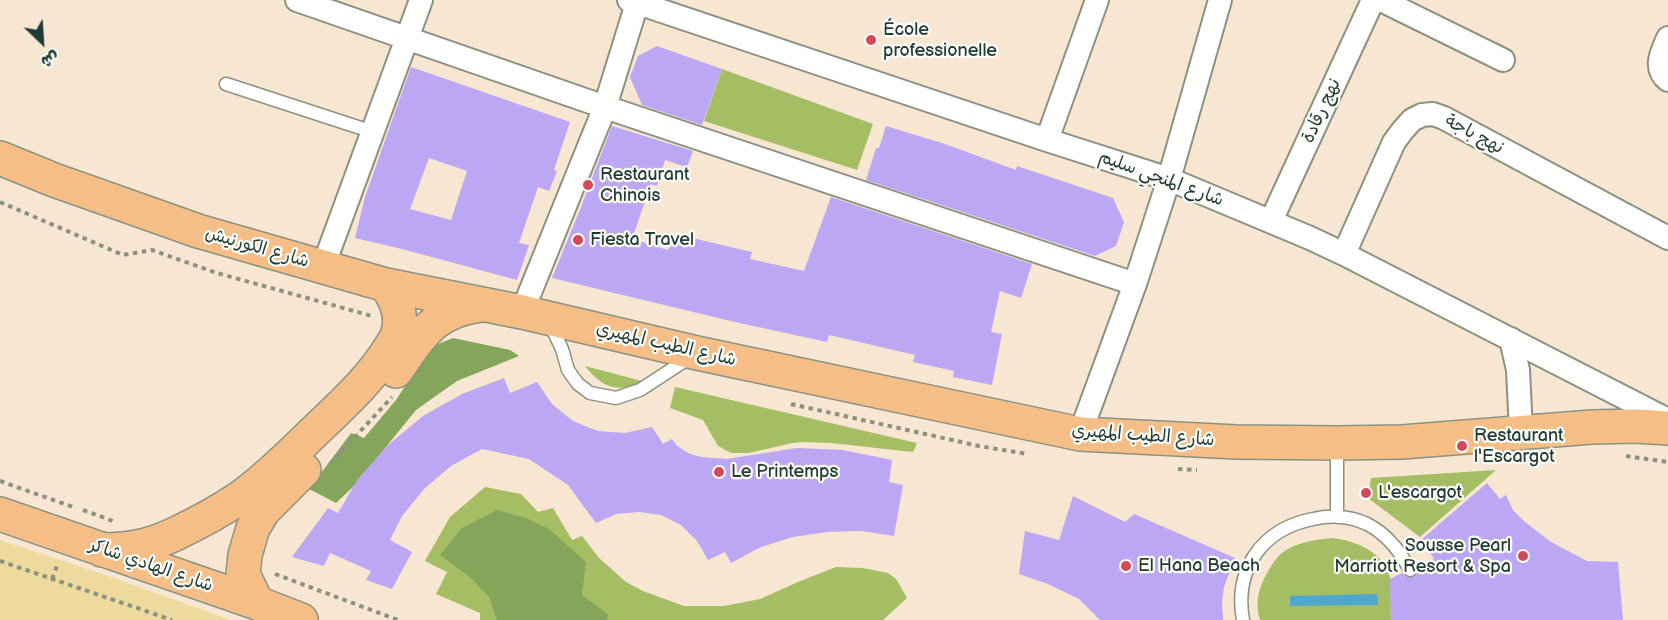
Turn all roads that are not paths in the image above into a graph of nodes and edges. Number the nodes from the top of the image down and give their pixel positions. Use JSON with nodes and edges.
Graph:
{"nodes":[{"id":1,"x":297,"y":0,"type":"edge"},
{"id":2,"x":421,"y":0,"type":"edge"},
{"id":3,"x":1097,"y":0,"type":"edge"},
{"id":4,"x":1220,"y":0,"type":"edge"},
{"id":5,"x":1373,"y":0,"type":"edge"},
{"id":6,"x":1381,"y":0,"type":"edge"},
{"id":7,"x":635,"y":1,"type":"edge"},
{"id":8,"x":1668,"y":38,"type":"edge"},
{"id":9,"x":407,"y":39,"type":"junction"},
{"id":10,"x":1503,"y":60,"type":"dead end"},
{"id":11,"x":1668,"y":80,"type":"edge"},
{"id":12,"x":226,"y":84,"type":"dead end"},
{"id":13,"x":605,"y":108,"type":"junction"},
{"id":14,"x":373,"y":132,"type":"junction"},
{"id":15,"x":1047,"y":140,"type":"junction"},
{"id":16,"x":0,"y":158,"type":"edge"},
{"id":17,"x":1169,"y":179,"type":"junction"},
{"id":18,"x":1271,"y":221,"type":"junction"},
{"id":19,"x":1668,"y":238,"type":"edge"},
{"id":20,"x":1344,"y":254,"type":"junction"},
{"id":21,"x":323,"y":267,"type":"junction"},
{"id":22,"x":1135,"y":284,"type":"junction"},
{"id":23,"x":386,"y":285,"type":"junction"},
{"id":24,"x":486,"y":304,"type":"junction"},
{"id":25,"x":535,"y":315,"type":"junction"},
{"id":26,"x":1511,"y":339,"type":"junction"},
{"id":27,"x":697,"y":353,"type":"junction"},
{"id":28,"x":1668,"y":420,"type":"edge"},
{"id":29,"x":1668,"y":428,"type":"edge"},
{"id":30,"x":1521,"y":432,"type":"junction"},
{"id":31,"x":1080,"y":434,"type":"junction"},
{"id":32,"x":1337,"y":443,"type":"junction"},
{"id":33,"x":0,"y":514,"type":"edge"},
{"id":34,"x":1337,"y":517,"type":"junction"},
{"id":35,"x":102,"y":550,"type":"junction"},
{"id":36,"x":1410,"y":570,"type":"dead end"},
{"id":37,"x":256,"y":603,"type":"junction"},
{"id":38,"x":301,"y":620,"type":"edge"},
{"id":39,"x":1244,"y":620,"type":"edge"}],
"edges":[{"from":1,"to":9,"type":"street"},
{"from":2,"to":9,"type":"street"},
{"from":3,"to":15,"type":"street"},
{"from":4,"to":17,"type":"street"},
{"from":5,"to":18,"type":"street","name":"نهج رقادة"},
{"from":6,"to":10,"type":"street"},
{"from":7,"to":13,"type":"street"},
{"from":7,"to":15,"type":"street","name":"شارع المنجي سليم"},
{"from":8,"to":11,"type":"street"},
{"from":9,"to":13,"type":"street"},
{"from":9,"to":14,"type":"street"},
{"from":12,"to":14,"type":"lane"},
{"from":13,"to":22,"type":"street"},
{"from":13,"to":25,"type":"street"},
{"from":14,"to":21,"type":"street"},
{"from":15,"to":17,"type":"street","name":"شارع المنجي سليم"},
{"from":16,"to":21,"type":"main road","name":"شارع الكورنيش"},
{"from":17,"to":18,"type":"street","name":"شارع المنجي سليم"},
{"from":17,"to":22,"type":"street"},
{"from":18,"to":20,"type":"street","name":"شارع المنجي سليم"},
{"from":19,"to":20,"type":"street","name":"نهج باجة"},
{"from":20,"to":26,"type":"street","name":"شارع المنجي سليم"},
{"from":21,"to":23,"type":"main road","name":"شارع الكورنيش"},
{"from":22,"to":31,"type":"street"},
{"from":23,"to":24,"type":"main road","name":"شارع الكورنيش"},
{"from":23,"to":35,"type":"main road"},
{"from":24,"to":25,"type":"main road","name":"شارع الكورنيش"},
{"from":24,"to":37,"type":"main road"},
{"from":25,"to":27,"type":"main road","name":"شارع الطيب المهيري"},
{"from":25,"to":27,"type":"lane"},
{"from":26,"to":28,"type":"street","name":"شارع المنجي سليم"},
{"from":26,"to":30,"type":"street"},
{"from":27,"to":31,"type":"main road","name":"شارع الطيب المهيري"},
{"from":29,"to":30,"type":"main road","name":"شارع الطيب المهيري"},
{"from":30,"to":32,"type":"main road","name":"شارع الطيب المهيري"},
{"from":31,"to":32,"type":"main road","name":"شارع الطيب المهيري"},
{"from":32,"to":34,"type":"lane"},
{"from":33,"to":35,"type":"main road","name":"شارع الهادي شاكر"},
{"from":34,"to":36,"type":"lane"},
{"from":34,"to":39,"type":"lane"},
{"from":35,"to":37,"type":"main road","name":"شارع الهادي شاكر"},
{"from":37,"to":38,"type":"main road","name":"شارع الهادي شاكر"}]}
